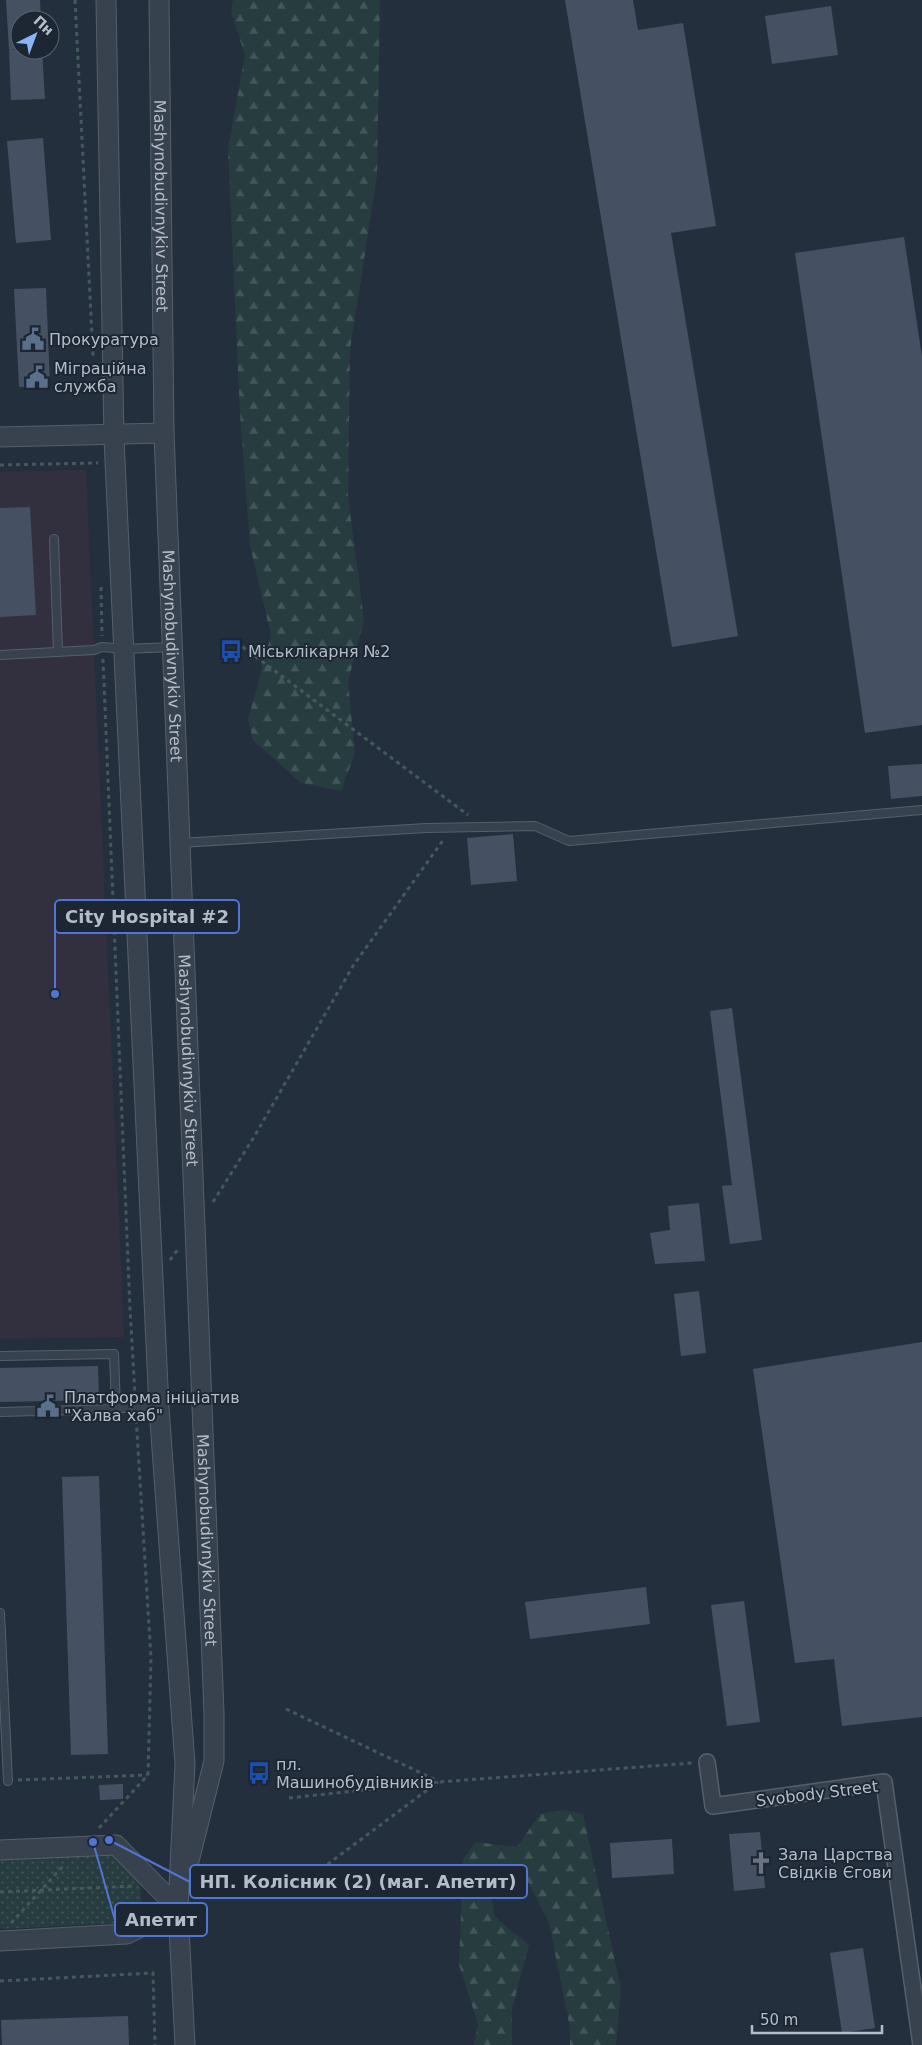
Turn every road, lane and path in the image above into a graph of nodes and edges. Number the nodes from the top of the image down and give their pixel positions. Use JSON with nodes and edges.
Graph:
{"nodes":[{"id":1,"x":75,"y":0,"type":"edge"},
{"id":2,"x":106,"y":0,"type":"edge"},
{"id":3,"x":158,"y":0,"type":"edge"},
{"id":4,"x":93,"y":356,"type":"dead end"},
{"id":5,"x":164,"y":433,"type":"junction"},
{"id":6,"x":105,"y":435,"type":"junction"},
{"id":7,"x":0,"y":438,"type":"edge"},
{"id":8,"x":99,"y":462,"type":"junction"},
{"id":9,"x":0,"y":465,"type":"edge"},
{"id":10,"x":99,"y":472,"type":"dead end"},
{"id":11,"x":54,"y":538,"type":"dead end"},
{"id":12,"x":101,"y":579,"type":"dead end"},
{"id":13,"x":236,"y":642,"type":"dead end"},
{"id":14,"x":102,"y":647,"type":"junction"},
{"id":15,"x":173,"y":647,"type":"junction"},
{"id":16,"x":124,"y":648,"type":"junction"},
{"id":17,"x":58,"y":652,"type":"junction"},
{"id":18,"x":0,"y":655,"type":"edge"},
{"id":19,"x":922,"y":810,"type":"edge"},
{"id":20,"x":485,"y":827,"type":"junction"},
{"id":21,"x":452,"y":828,"type":"junction"},
{"id":22,"x":180,"y":844,"type":"junction"},
{"id":23,"x":212,"y":1203,"type":"dead end"},
{"id":24,"x":196,"y":1228,"type":"junction"},
{"id":25,"x":154,"y":1279,"type":"junction"},
{"id":26,"x":136,"y":1302,"type":"dead end"},
{"id":27,"x":130,"y":1309,"type":"junction"},
{"id":28,"x":0,"y":1356,"type":"edge"},
{"id":29,"x":136,"y":1406,"type":"junction"},
{"id":30,"x":160,"y":1408,"type":"junction"},
{"id":31,"x":116,"y":1409,"type":"junction"},
{"id":32,"x":0,"y":1412,"type":"edge"},
{"id":33,"x":0,"y":1614,"type":"edge"},
{"id":34,"x":286,"y":1709,"type":"dead end"},
{"id":35,"x":707,"y":1762,"type":"joint"},
{"id":36,"x":8,"y":1781,"type":"joint"},
{"id":37,"x":439,"y":1782,"type":"junction"},
{"id":38,"x":289,"y":1798,"type":"dead end"},
{"id":39,"x":0,"y":1850,"type":"edge"},
{"id":40,"x":141,"y":1886,"type":"dead end"},
{"id":41,"x":0,"y":1892,"type":"edge"},
{"id":42,"x":289,"y":1893,"type":"dead end"},
{"id":43,"x":178,"y":1908,"type":"junction"},
{"id":44,"x":0,"y":1941,"type":"edge"},
{"id":45,"x":0,"y":1981,"type":"edge"},
{"id":46,"x":155,"y":2045,"type":"edge"},
{"id":47,"x":185,"y":2045,"type":"edge"},
{"id":48,"x":921,"y":2045,"type":"edge"}],
"edges":[{"from":1,"to":4,"type":"path"},
{"from":2,"to":6,"type":"street","name":"Mashynobudivnykiv Street"},
{"from":3,"to":5,"type":"street","name":"Mashynobudivnykiv Street"},
{"from":5,"to":6,"type":"street"},
{"from":5,"to":15,"type":"street","name":"Mashynobudivnykiv Street"},
{"from":6,"to":7,"type":"street"},
{"from":6,"to":8,"type":"path"},
{"from":6,"to":16,"type":"street","name":"Mashynobudivnykiv Street"},
{"from":8,"to":9,"type":"path"},
{"from":8,"to":10,"type":"path"},
{"from":11,"to":17,"type":"lane"},
{"from":12,"to":14,"type":"path"},
{"from":13,"to":20,"type":"path"},
{"from":14,"to":16,"type":"lane"},
{"from":14,"to":17,"type":"lane"},
{"from":14,"to":27,"type":"path"},
{"from":15,"to":16,"type":"lane"},
{"from":15,"to":22,"type":"street","name":"Mashynobudivnykiv Street"},
{"from":16,"to":25,"type":"street","name":"Mashynobudivnykiv Street"},
{"from":17,"to":18,"type":"lane"},
{"from":19,"to":20,"type":"lane"},
{"from":20,"to":21,"type":"lane"},
{"from":21,"to":22,"type":"lane"},
{"from":21,"to":23,"type":"path"},
{"from":22,"to":24,"type":"street","name":"Mashynobudivnykiv Street"},
{"from":24,"to":25,"type":"path"},
{"from":24,"to":43,"type":"street","name":"Mashynobudivnykiv Street"},
{"from":25,"to":30,"type":"street","name":"Mashynobudivnykiv Street"},
{"from":26,"to":27,"type":"path"},
{"from":27,"to":29,"type":"path"},
{"from":28,"to":31,"type":"lane"},
{"from":29,"to":30,"type":"lane"},
{"from":29,"to":31,"type":"lane"},
{"from":29,"to":36,"type":"path"},
{"from":30,"to":43,"type":"street","name":"Mashynobudivnykiv Street"},
{"from":31,"to":32,"type":"lane"},
{"from":33,"to":36,"type":"lane"},
{"from":34,"to":37,"type":"path"},
{"from":35,"to":37,"type":"path"},
{"from":35,"to":48,"type":"street","name":"Svobody Street"},
{"from":37,"to":38,"type":"path"},
{"from":37,"to":42,"type":"path"},
{"from":39,"to":43,"type":"street"},
{"from":40,"to":41,"type":"path"},
{"from":43,"to":44,"type":"street"},
{"from":43,"to":47,"type":"street","name":"Mashynobudivnykiv Street"},
{"from":45,"to":46,"type":"path"}]}
